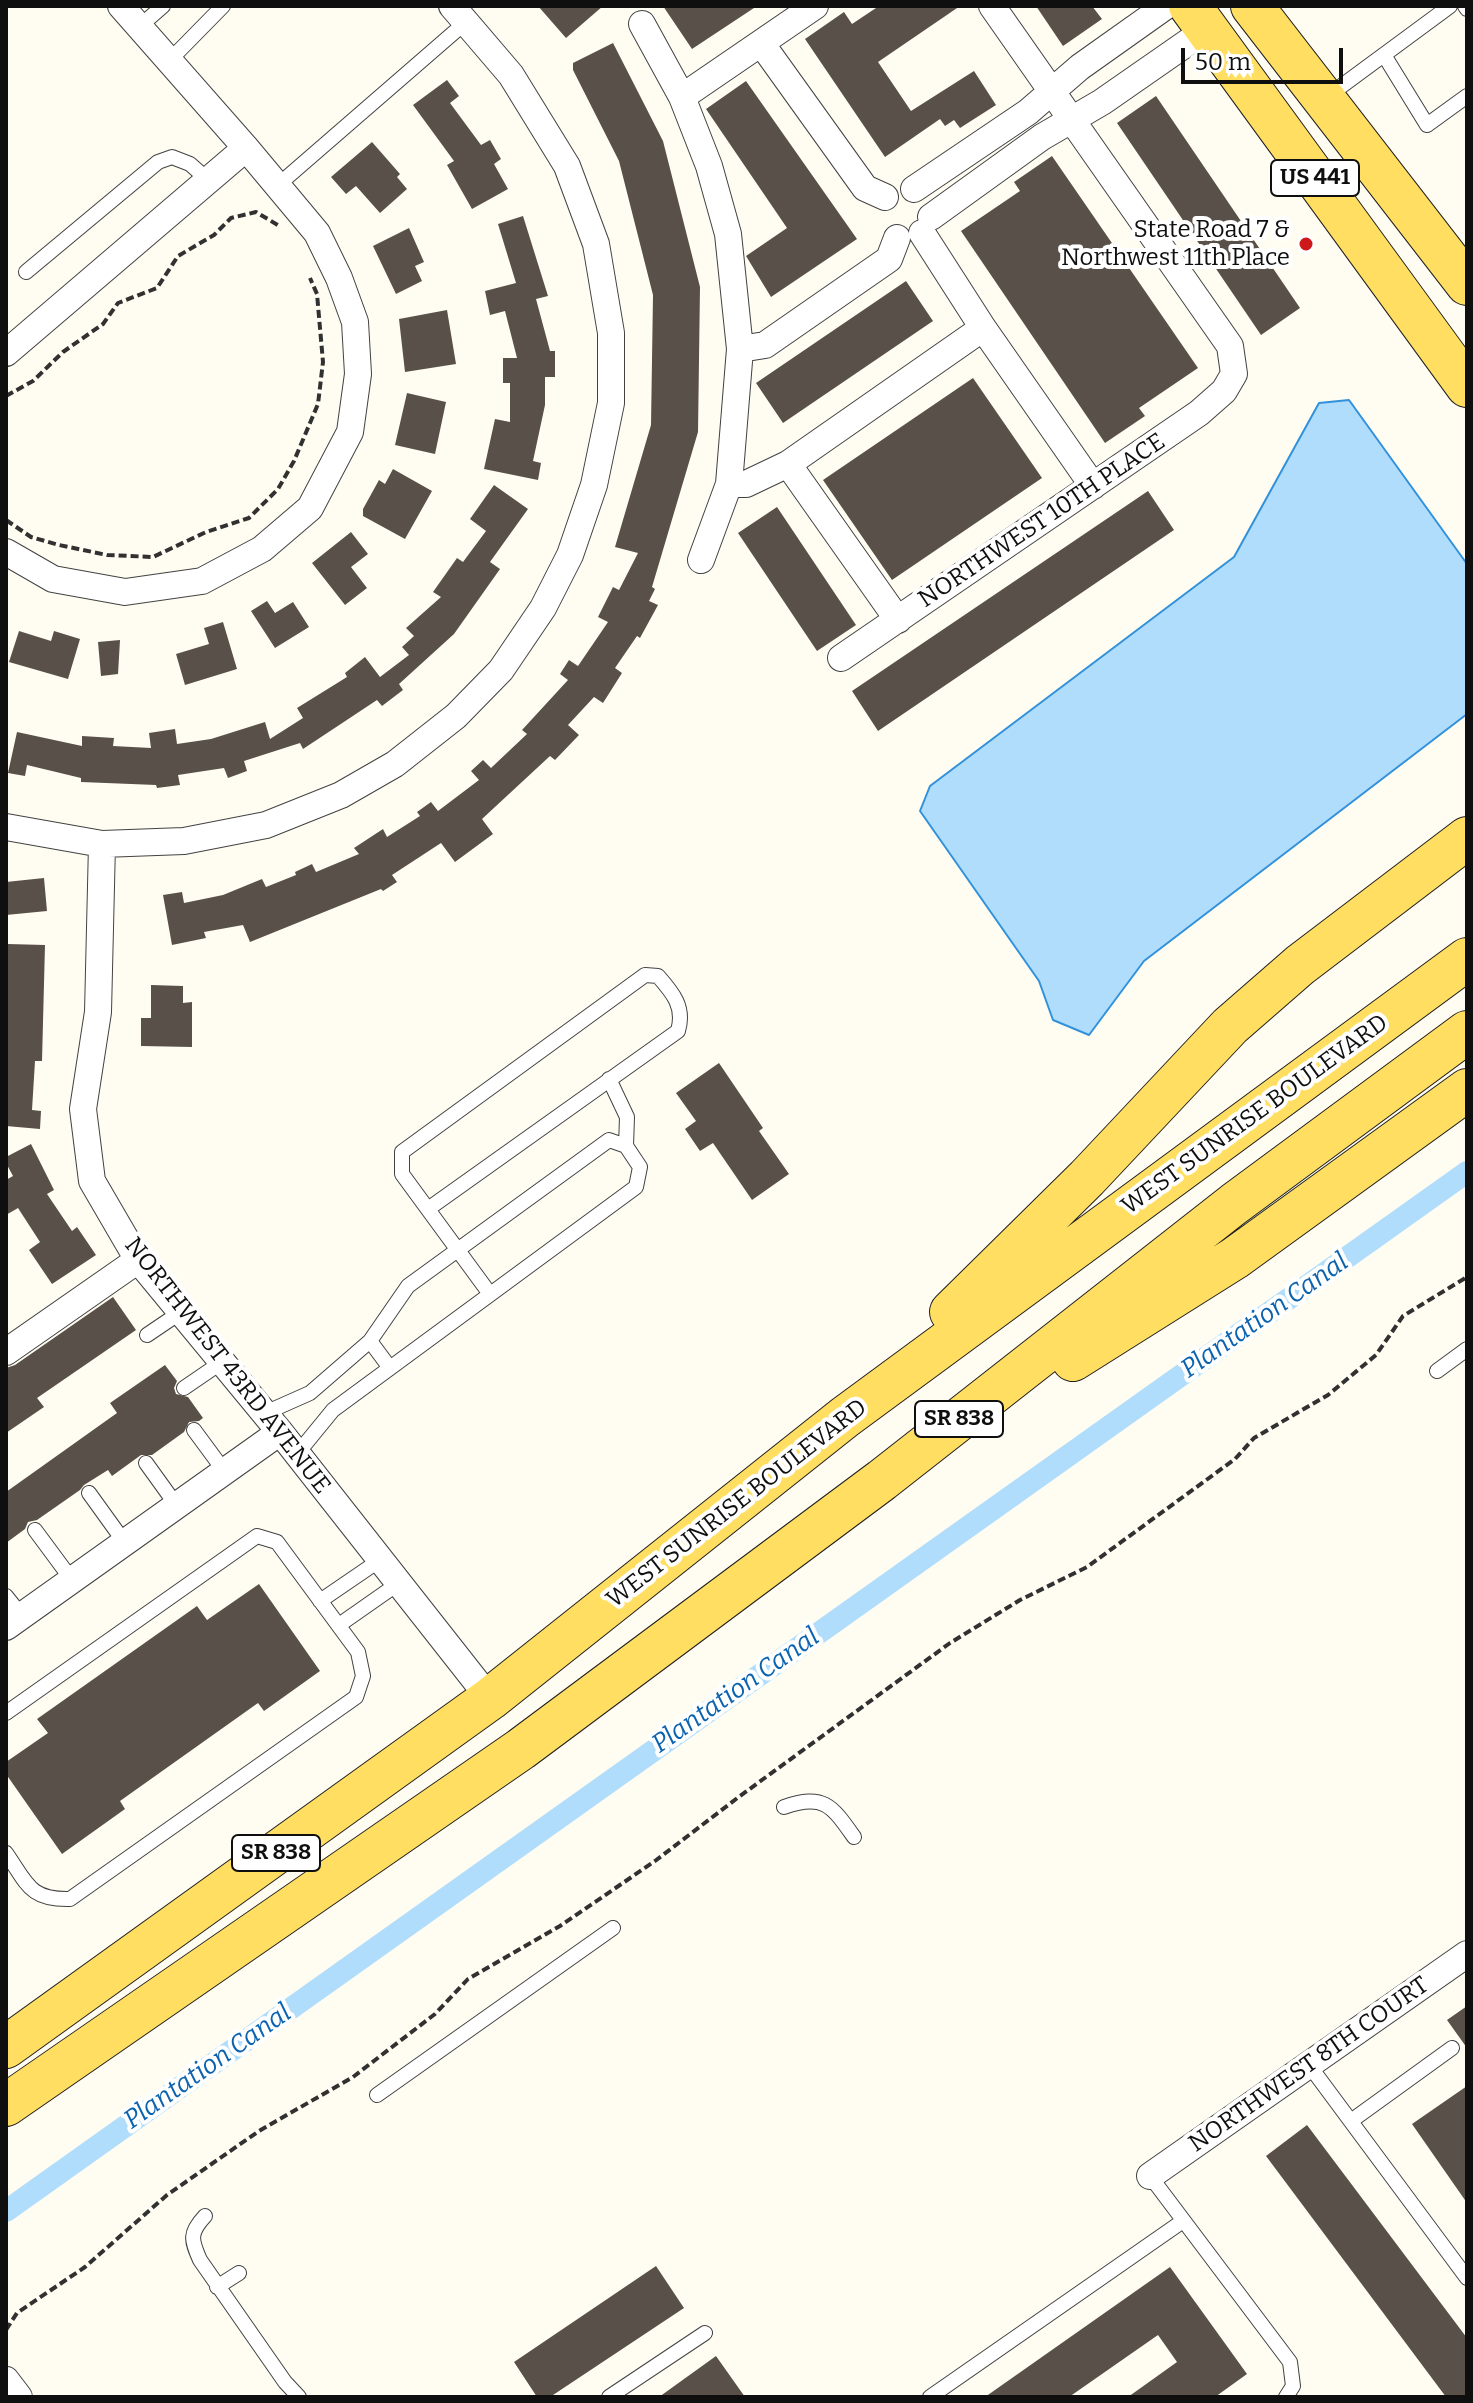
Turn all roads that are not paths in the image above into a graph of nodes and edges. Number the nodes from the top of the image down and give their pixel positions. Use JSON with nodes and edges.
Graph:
{"nodes":[{"id":1,"x":121,"y":6,"type":"edge"},
{"id":2,"x":163,"y":6,"type":"edge"},
{"id":3,"x":223,"y":6,"type":"edge"},
{"id":4,"x":815,"y":6,"type":"edge"},
{"id":5,"x":992,"y":6,"type":"edge"},
{"id":6,"x":1166,"y":6,"type":"edge"},
{"id":7,"x":1450,"y":6,"type":"edge"},
{"id":8,"x":459,"y":14,"type":"edge"},
{"id":9,"x":1233,"y":14,"type":"edge"},
{"id":10,"x":642,"y":24,"type":"dead end"},
{"id":11,"x":139,"y":27,"type":"junction"},
{"id":12,"x":761,"y":43,"type":"junction"},
{"id":13,"x":1384,"y":55,"type":"junction"},
{"id":14,"x":169,"y":61,"type":"junction"},
{"id":15,"x":1051,"y":92,"type":"junction"},
{"id":16,"x":1467,"y":96,"type":"edge"},
{"id":17,"x":682,"y":97,"type":"junction"},
{"id":18,"x":1323,"y":99,"type":"junction"},
{"id":19,"x":1070,"y":120,"type":"junction"},
{"id":20,"x":246,"y":148,"type":"junction"},
{"id":21,"x":208,"y":180,"type":"junction"},
{"id":22,"x":277,"y":186,"type":"junction"},
{"id":23,"x":914,"y":189,"type":"junction"},
{"id":24,"x":885,"y":197,"type":"junction"},
{"id":25,"x":916,"y":230,"type":"junction"},
{"id":26,"x":26,"y":272,"type":"dead end"},
{"id":27,"x":1467,"y":284,"type":"edge"},
{"id":28,"x":983,"y":328,"type":"junction"},
{"id":29,"x":740,"y":349,"type":"junction"},
{"id":30,"x":6,"y":353,"type":"edge"},
{"id":31,"x":1467,"y":386,"type":"edge"},
{"id":32,"x":788,"y":464,"type":"junction"},
{"id":33,"x":729,"y":484,"type":"junction"},
{"id":34,"x":1093,"y":486,"type":"junction"},
{"id":35,"x":6,"y":552,"type":"edge"},
{"id":36,"x":701,"y":560,"type":"dead end"},
{"id":37,"x":898,"y":620,"type":"junction"},
{"id":38,"x":841,"y":658,"type":"dead end"},
{"id":39,"x":6,"y":827,"type":"edge"},
{"id":40,"x":1467,"y":838,"type":"edge"},
{"id":41,"x":102,"y":844,"type":"junction"},
{"id":42,"x":1467,"y":959,"type":"edge"},
{"id":43,"x":1467,"y":1032,"type":"edge"},
{"id":44,"x":609,"y":1079,"type":"junction"},
{"id":45,"x":1467,"y":1090,"type":"edge"},
{"id":46,"x":626,"y":1146,"type":"junction"},
{"id":47,"x":428,"y":1209,"type":"junction"},
{"id":48,"x":458,"y":1250,"type":"junction"},
{"id":49,"x":138,"y":1260,"type":"junction"},
{"id":50,"x":490,"y":1294,"type":"junction"},
{"id":51,"x":181,"y":1312,"type":"junction"},
{"id":52,"x":147,"y":1335,"type":"dead end"},
{"id":53,"x":370,"y":1341,"type":"junction"},
{"id":54,"x":1467,"y":1349,"type":"edge"},
{"id":55,"x":6,"y":1352,"type":"edge"},
{"id":56,"x":222,"y":1362,"type":"junction"},
{"id":57,"x":390,"y":1368,"type":"junction"},
{"id":58,"x":1437,"y":1371,"type":"dead end"},
{"id":59,"x":184,"y":1388,"type":"dead end"},
{"id":60,"x":845,"y":1417,"type":"junction"},
{"id":61,"x":272,"y":1423,"type":"junction"},
{"id":62,"x":194,"y":1430,"type":"dead end"},
{"id":63,"x":297,"y":1454,"type":"junction"},
{"id":64,"x":146,"y":1463,"type":"dead end"},
{"id":65,"x":225,"y":1472,"type":"junction"},
{"id":66,"x":882,"y":1480,"type":"junction"},
{"id":67,"x":89,"y":1493,"type":"dead end"},
{"id":68,"x":177,"y":1506,"type":"junction"},
{"id":69,"x":35,"y":1530,"type":"dead end"},
{"id":70,"x":125,"y":1543,"type":"junction"},
{"id":71,"x":380,"y":1560,"type":"junction"},
{"id":72,"x":72,"y":1580,"type":"junction"},
{"id":73,"x":399,"y":1583,"type":"junction"},
{"id":74,"x":320,"y":1601,"type":"junction"},
{"id":75,"x":11,"y":1613,"type":"edge"},
{"id":76,"x":339,"y":1625,"type":"junction"},
{"id":77,"x":490,"y":1699,"type":"junction"},
{"id":78,"x":6,"y":1713,"type":"edge"},
{"id":79,"x":447,"y":1800,"type":"junction"},
{"id":80,"x":784,"y":1807,"type":"dead end"},
{"id":81,"x":854,"y":1837,"type":"dead end"},
{"id":82,"x":6,"y":1853,"type":"edge"},
{"id":83,"x":613,"y":1928,"type":"dead end"},
{"id":84,"x":1467,"y":1954,"type":"edge"},
{"id":85,"x":6,"y":2047,"type":"edge"},
{"id":86,"x":1452,"y":2048,"type":"dead end"},
{"id":87,"x":1309,"y":2065,"type":"junction"},
{"id":88,"x":377,"y":2095,"type":"dead end"},
{"id":89,"x":6,"y":2105,"type":"edge"},
{"id":90,"x":1351,"y":2121,"type":"junction"},
{"id":91,"x":1150,"y":2176,"type":"joint"},
{"id":92,"x":205,"y":2216,"type":"dead end"},
{"id":93,"x":1183,"y":2221,"type":"junction"},
{"id":94,"x":239,"y":2273,"type":"dead end"},
{"id":95,"x":1467,"y":2278,"type":"edge"},
{"id":96,"x":217,"y":2287,"type":"junction"},
{"id":97,"x":705,"y":2333,"type":"dead end"},
{"id":98,"x":6,"y":2380,"type":"edge"},
{"id":99,"x":285,"y":2390,"type":"edge"},
{"id":100,"x":19,"y":2397,"type":"edge"},
{"id":101,"x":299,"y":2397,"type":"edge"},
{"id":102,"x":609,"y":2397,"type":"edge"},
{"id":103,"x":930,"y":2397,"type":"edge"},
{"id":104,"x":1286,"y":2397,"type":"edge"}],
"edges":[{"from":1,"to":11,"type":"street"},
{"from":2,"to":11,"type":"lane"},
{"from":3,"to":14,"type":"lane"},
{"from":4,"to":12,"type":"street"},
{"from":5,"to":15,"type":"street"},
{"from":6,"to":15,"type":"street"},
{"from":7,"to":13,"type":"lane"},
{"from":8,"to":22,"type":"lane"},
{"from":8,"to":41,"type":"street"},
{"from":9,"to":18,"type":"main road","number":"US 441"},
{"from":9,"to":19,"type":"street"},
{"from":9,"to":31,"type":"main road","number":"US 441"},
{"from":10,"to":17,"type":"street"},
{"from":11,"to":14,"type":"street"},
{"from":12,"to":17,"type":"street"},
{"from":12,"to":24,"type":"street"},
{"from":13,"to":16,"type":"lane"},
{"from":13,"to":18,"type":"lane"},
{"from":14,"to":20,"type":"street"},
{"from":15,"to":19,"type":"street"},
{"from":15,"to":23,"type":"street"},
{"from":17,"to":29,"type":"street"},
{"from":18,"to":27,"type":"main road","number":"US 441"},
{"from":19,"to":25,"type":"street"},
{"from":19,"to":34,"type":"street","name":"NORTHWEST 10TH PLACE"},
{"from":20,"to":21,"type":"street"},
{"from":20,"to":22,"type":"street"},
{"from":21,"to":26,"type":"lane"},
{"from":21,"to":30,"type":"street"},
{"from":22,"to":35,"type":"street"},
{"from":23,"to":24,"type":"street"},
{"from":23,"to":25,"type":"street"},
{"from":24,"to":25,"type":"street"},
{"from":25,"to":28,"type":"street"},
{"from":25,"to":29,"type":"street"},
{"from":28,"to":32,"type":"street"},
{"from":28,"to":34,"type":"street"},
{"from":29,"to":33,"type":"street"},
{"from":32,"to":33,"type":"street"},
{"from":32,"to":37,"type":"street"},
{"from":33,"to":36,"type":"street"},
{"from":34,"to":37,"type":"street","name":"NORTHWEST 10TH PLACE"},
{"from":37,"to":38,"type":"street","name":"NORTHWEST 10TH PLACE"},
{"from":39,"to":41,"type":"street"},
{"from":40,"to":60,"type":"main road"},
{"from":41,"to":49,"type":"street","name":"NORTHWEST 43RD AVENUE"},
{"from":42,"to":60,"type":"main road","name":"WEST SUNRISE BOULEVARD","number":"SR 838"},
{"from":43,"to":66,"type":"main road","number":"SR 838"},
{"from":44,"to":46,"type":"lane"},
{"from":44,"to":47,"type":"lane"},
{"from":44,"to":47,"type":"lane"},
{"from":45,"to":66,"type":"main road"},
{"from":46,"to":48,"type":"lane"},
{"from":46,"to":50,"type":"lane"},
{"from":47,"to":48,"type":"lane"},
{"from":48,"to":50,"type":"lane"},
{"from":48,"to":53,"type":"lane"},
{"from":49,"to":51,"type":"street","name":"NORTHWEST 43RD AVENUE"},
{"from":49,"to":55,"type":"street"},
{"from":50,"to":57,"type":"lane"},
{"from":51,"to":52,"type":"lane"},
{"from":51,"to":56,"type":"street","name":"NORTHWEST 43RD AVENUE"},
{"from":53,"to":57,"type":"lane"},
{"from":53,"to":61,"type":"lane"},
{"from":54,"to":58,"type":"lane"},
{"from":56,"to":59,"type":"lane"},
{"from":56,"to":61,"type":"street","name":"NORTHWEST 43RD AVENUE"},
{"from":57,"to":63,"type":"lane"},
{"from":60,"to":77,"type":"main road","name":"WEST SUNRISE BOULEVARD","number":"SR 838"},
{"from":61,"to":63,"type":"street","name":"NORTHWEST 43RD AVENUE"},
{"from":61,"to":65,"type":"street"},
{"from":62,"to":65,"type":"lane"},
{"from":63,"to":71,"type":"street","name":"NORTHWEST 43RD AVENUE"},
{"from":64,"to":68,"type":"lane"},
{"from":65,"to":68,"type":"street"},
{"from":66,"to":79,"type":"main road","number":"SR 838"},
{"from":67,"to":70,"type":"lane"},
{"from":68,"to":70,"type":"street"},
{"from":69,"to":72,"type":"lane"},
{"from":70,"to":72,"type":"street"},
{"from":71,"to":73,"type":"street","name":"NORTHWEST 43RD AVENUE"},
{"from":71,"to":74,"type":"lane"},
{"from":72,"to":75,"type":"street"},
{"from":73,"to":76,"type":"lane"},
{"from":73,"to":77,"type":"street","name":"NORTHWEST 43RD AVENUE"},
{"from":74,"to":76,"type":"lane"},
{"from":74,"to":78,"type":"lane"},
{"from":76,"to":82,"type":"lane"},
{"from":77,"to":79,"type":"main road"},
{"from":77,"to":85,"type":"main road","name":"WEST SUNRISE BOULEVARD","number":"SR 838"},
{"from":79,"to":89,"type":"main road","number":"SR 838"},
{"from":80,"to":81,"type":"lane"},
{"from":83,"to":88,"type":"lane"},
{"from":84,"to":87,"type":"street","name":"NORTHWEST 8TH COURT"},
{"from":86,"to":90,"type":"lane"},
{"from":87,"to":90,"type":"lane"},
{"from":87,"to":91,"type":"street","name":"NORTHWEST 8TH COURT"},
{"from":90,"to":95,"type":"lane"},
{"from":91,"to":93,"type":"lane"},
{"from":92,"to":96,"type":"lane"},
{"from":93,"to":103,"type":"lane"},
{"from":93,"to":104,"type":"lane"},
{"from":94,"to":96,"type":"lane"},
{"from":96,"to":99,"type":"lane"},
{"from":97,"to":102,"type":"lane"},
{"from":98,"to":100,"type":"street"},
{"from":99,"to":101,"type":"lane"}]}
